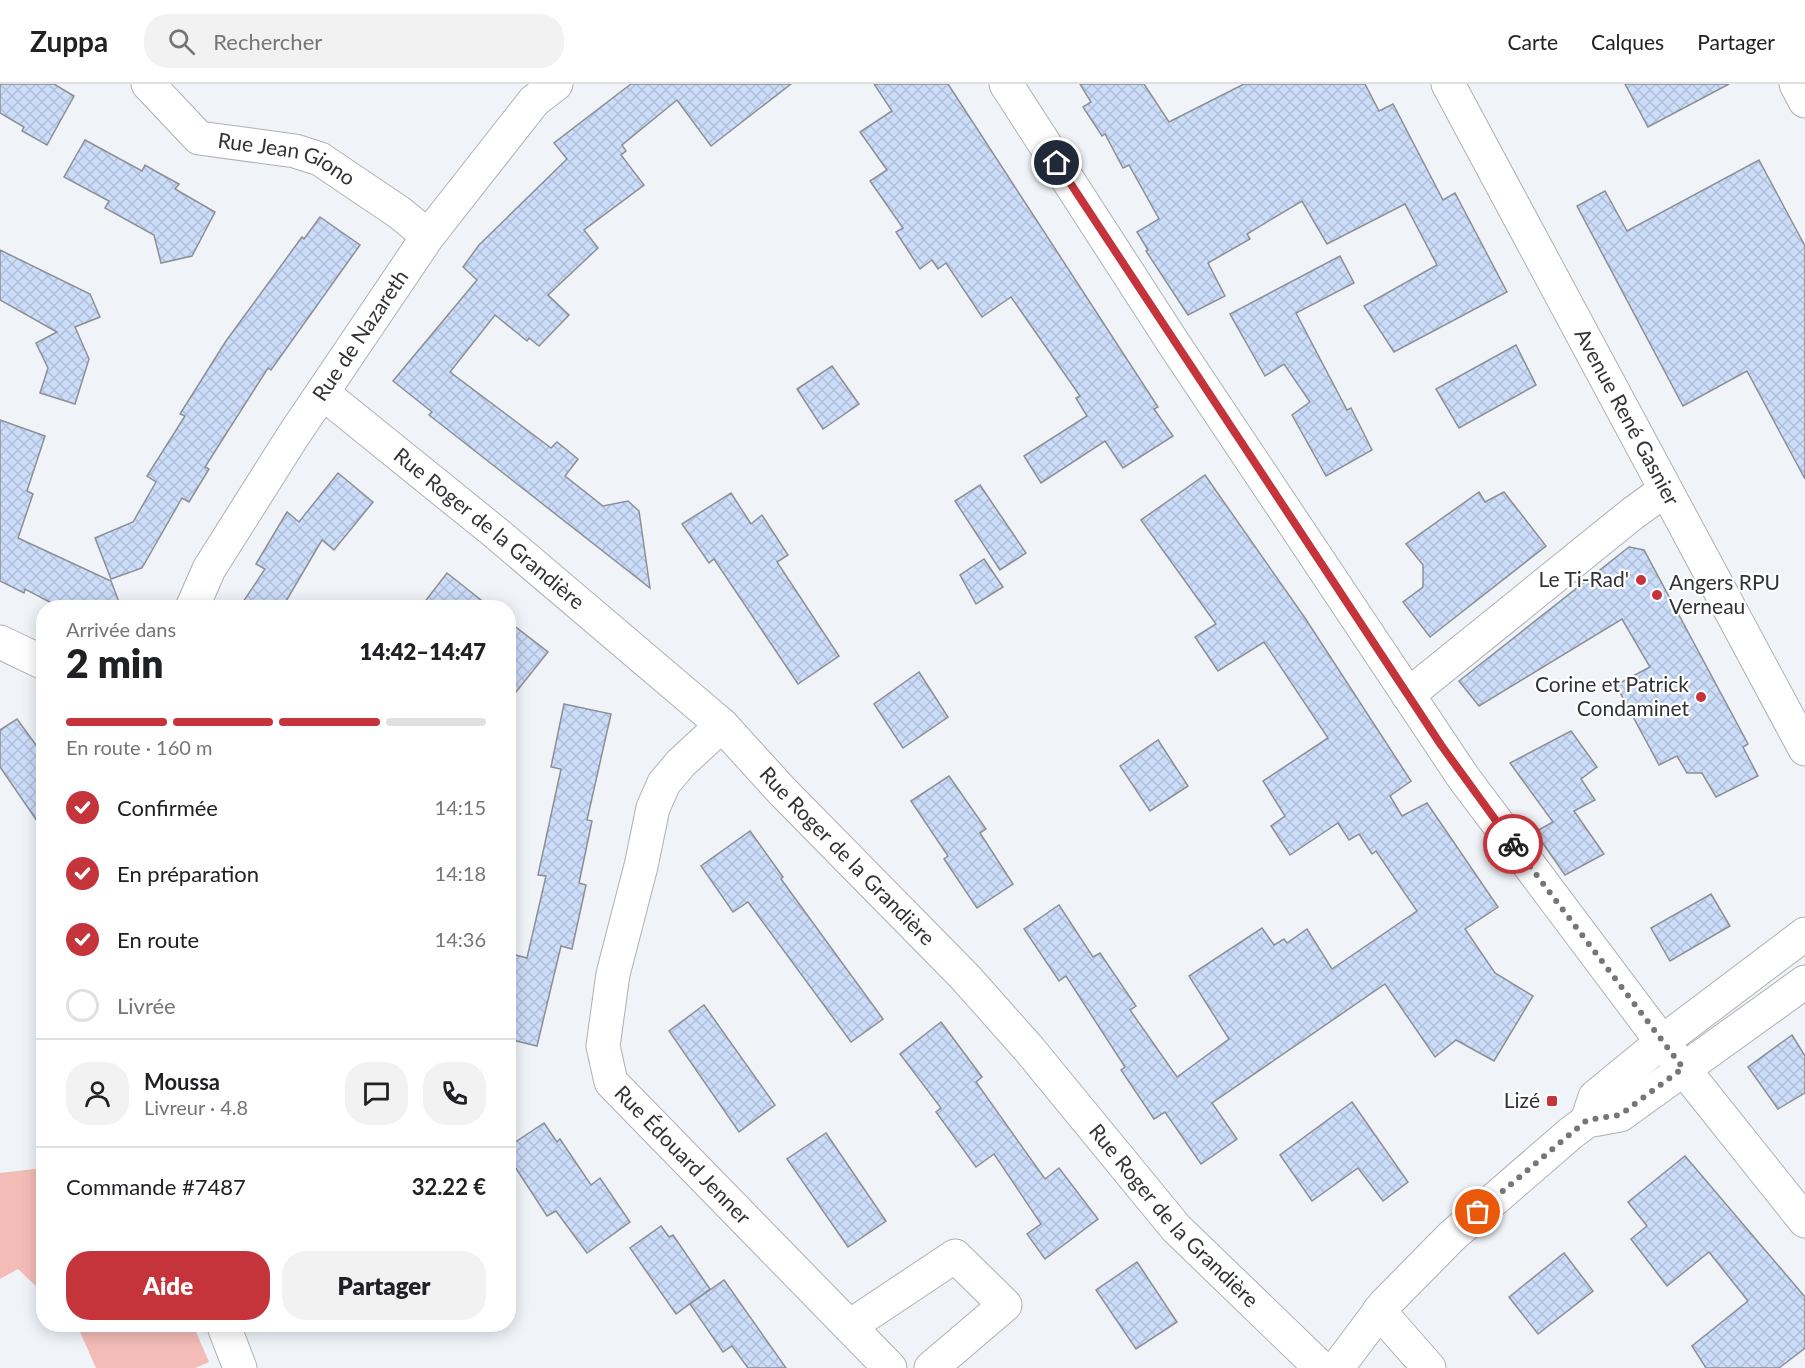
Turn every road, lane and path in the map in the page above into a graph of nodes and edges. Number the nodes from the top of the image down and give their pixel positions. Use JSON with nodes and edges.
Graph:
{"nodes":[{"id":1,"x":148,"y":84,"type":"edge"},
{"id":2,"x":556,"y":84,"type":"edge"},
{"id":3,"x":1006,"y":84,"type":"edge"},
{"id":4,"x":1448,"y":84,"type":"edge"},
{"id":5,"x":1796,"y":84,"type":"edge"},
{"id":6,"x":1805,"y":101,"type":"edge"},
{"id":7,"x":428,"y":236,"type":"junction"},
{"id":8,"x":324,"y":394,"type":"junction"},
{"id":9,"x":1665,"y":490,"type":"junction"},
{"id":10,"x":195,"y":600,"type":"edge"},
{"id":11,"x":0,"y":642,"type":"edge"},
{"id":12,"x":36,"y":659,"type":"edge"},
{"id":13,"x":1408,"y":695,"type":"junction"},
{"id":14,"x":722,"y":725,"type":"junction"},
{"id":15,"x":1805,"y":749,"type":"edge"},
{"id":16,"x":1805,"y":934,"type":"edge"},
{"id":17,"x":1805,"y":982,"type":"edge"},
{"id":18,"x":1662,"y":1042,"type":"junction"},
{"id":19,"x":1683,"y":1068,"type":"junction"},
{"id":20,"x":1587,"y":1120,"type":"junction"},
{"id":21,"x":1805,"y":1221,"type":"edge"},
{"id":22,"x":1379,"y":1311,"type":"junction"},
{"id":23,"x":850,"y":1326,"type":"junction"},
{"id":24,"x":226,"y":1332,"type":"edge"},
{"id":25,"x":240,"y":1368,"type":"edge"},
{"id":26,"x":890,"y":1368,"type":"edge"},
{"id":27,"x":931,"y":1368,"type":"edge"},
{"id":28,"x":1321,"y":1368,"type":"edge"},
{"id":29,"x":1337,"y":1368,"type":"edge"},
{"id":30,"x":1429,"y":1368,"type":"edge"}],
"edges":[{"from":1,"to":7,"type":"street","name":"Rue Jean Giono"},
{"from":2,"to":7,"type":"street","name":"Rue de Nazareth"},
{"from":3,"to":13,"type":"street"},
{"from":4,"to":9,"type":"street","name":"Avenue René Gasnier"},
{"from":5,"to":6,"type":"street"},
{"from":7,"to":8,"type":"street","name":"Rue de Nazareth"},
{"from":8,"to":10,"type":"street","name":"Rue de Nazareth"},
{"from":8,"to":14,"type":"street","name":"Rue Roger de la Grandière"},
{"from":9,"to":13,"type":"street"},
{"from":9,"to":15,"type":"street","name":"Avenue René Gasnier"},
{"from":11,"to":12,"type":"street"},
{"from":13,"to":18,"type":"street"},
{"from":14,"to":23,"type":"street","name":"Rue Édouard Jenner"},
{"from":14,"to":28,"type":"street","name":"Rue Roger de la Grandière"},
{"from":16,"to":18,"type":"street"},
{"from":17,"to":19,"type":"street"},
{"from":18,"to":19,"type":"street"},
{"from":18,"to":20,"type":"street"},
{"from":19,"to":20,"type":"street"},
{"from":19,"to":21,"type":"street"},
{"from":20,"to":22,"type":"street"},
{"from":22,"to":29,"type":"street"},
{"from":22,"to":30,"type":"street"},
{"from":23,"to":26,"type":"street","name":"Rue Édouard Jenner"},
{"from":23,"to":27,"type":"street"},
{"from":24,"to":25,"type":"street"}]}
